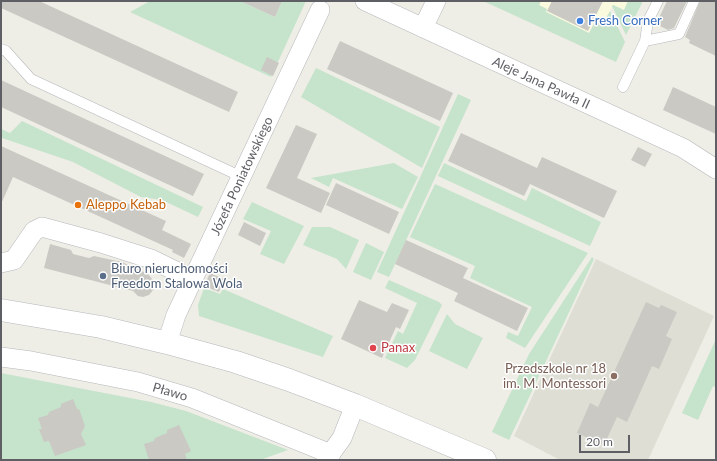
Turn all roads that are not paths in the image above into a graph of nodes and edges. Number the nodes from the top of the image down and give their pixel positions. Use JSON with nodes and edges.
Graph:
{"nodes":[{"id":1,"x":365,"y":1,"type":"edge"},
{"id":2,"x":436,"y":1,"type":"edge"},
{"id":3,"x":658,"y":1,"type":"edge"},
{"id":4,"x":694,"y":1,"type":"edge"},
{"id":5,"x":320,"y":10,"type":"dead end"},
{"id":6,"x":423,"y":28,"type":"junction"},
{"id":7,"x":645,"y":40,"type":"junction"},
{"id":8,"x":1,"y":49,"type":"edge"},
{"id":9,"x":623,"y":87,"type":"dead end"},
{"id":10,"x":716,"y":169,"type":"edge"},
{"id":11,"x":242,"y":177,"type":"junction"},
{"id":12,"x":1,"y":263,"type":"edge"},
{"id":13,"x":194,"y":280,"type":"junction"},
{"id":14,"x":1,"y":310,"type":"edge"},
{"id":15,"x":167,"y":343,"type":"junction"},
{"id":16,"x":1,"y":357,"type":"edge"},
{"id":17,"x":355,"y":405,"type":"junction"},
{"id":18,"x":329,"y":457,"type":"edge"},
{"id":19,"x":474,"y":458,"type":"edge"}],
"edges":[{"from":1,"to":6,"type":"street","name":"Aleje Jana Pawła II"},
{"from":2,"to":6,"type":"street"},
{"from":3,"to":7,"type":"lane"},
{"from":4,"to":7,"type":"lane"},
{"from":5,"to":11,"type":"street","name":"Józefa Poniatowskiego"},
{"from":6,"to":10,"type":"street","name":"Aleje Jana Pawła II"},
{"from":7,"to":9,"type":"lane"},
{"from":8,"to":11,"type":"lane"},
{"from":11,"to":13,"type":"street","name":"Józefa Poniatowskiego"},
{"from":12,"to":13,"type":"street"},
{"from":13,"to":15,"type":"street","name":"Józefa Poniatowskiego"},
{"from":14,"to":15,"type":"street"},
{"from":15,"to":17,"type":"street"},
{"from":16,"to":18,"type":"street","name":"Pławo"},
{"from":17,"to":18,"type":"street"},
{"from":17,"to":19,"type":"street"}]}
